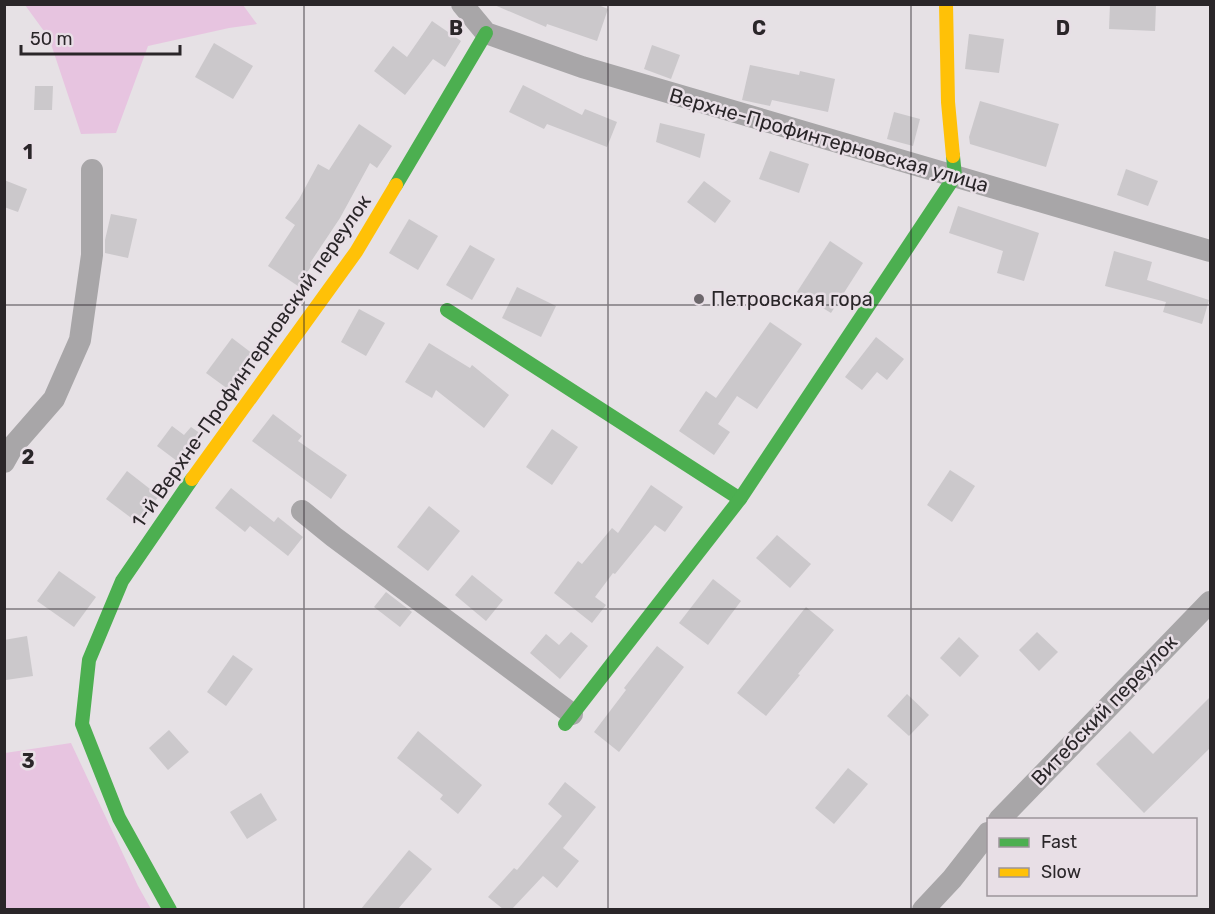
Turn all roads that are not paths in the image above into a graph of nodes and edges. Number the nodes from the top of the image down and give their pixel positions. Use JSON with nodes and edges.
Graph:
{"nodes":[{"id":1,"x":462,"y":4,"type":"edge"},
{"id":2,"x":946,"y":4,"type":"edge"},
{"id":3,"x":486,"y":33,"type":"junction"},
{"id":4,"x":92,"y":170,"type":"dead end"},
{"id":5,"x":955,"y":176,"type":"junction"},
{"id":6,"x":1210,"y":251,"type":"edge"},
{"id":7,"x":447,"y":310,"type":"dead end"},
{"id":8,"x":4,"y":462,"type":"edge"},
{"id":9,"x":740,"y":499,"type":"junction"},
{"id":10,"x":302,"y":511,"type":"dead end"},
{"id":11,"x":1210,"y":602,"type":"edge"},
{"id":12,"x":569,"y":719,"type":"joint"},
{"id":13,"x":1000,"y":818,"type":"edge"},
{"id":14,"x":987,"y":833,"type":"edge"},
{"id":15,"x":170,"y":909,"type":"edge"},
{"id":16,"x":923,"y":909,"type":"edge"}],
"edges":[{"from":1,"to":3,"type":"street"},
{"from":2,"to":5,"type":"street"},
{"from":3,"to":5,"type":"street","name":"Верхне-Профинтерновская улица"},
{"from":3,"to":15,"type":"street","name":"1-й Верхне-Профинтерновский переулок"},
{"from":4,"to":8,"type":"street"},
{"from":5,"to":6,"type":"street","name":"Верхне-Профинтерновская улица"},
{"from":5,"to":9,"type":"street"},
{"from":7,"to":9,"type":"street"},
{"from":9,"to":12,"type":"street"},
{"from":10,"to":12,"type":"street"},
{"from":11,"to":13,"type":"street","name":"Витебский переулок"},
{"from":14,"to":16,"type":"street"}]}
